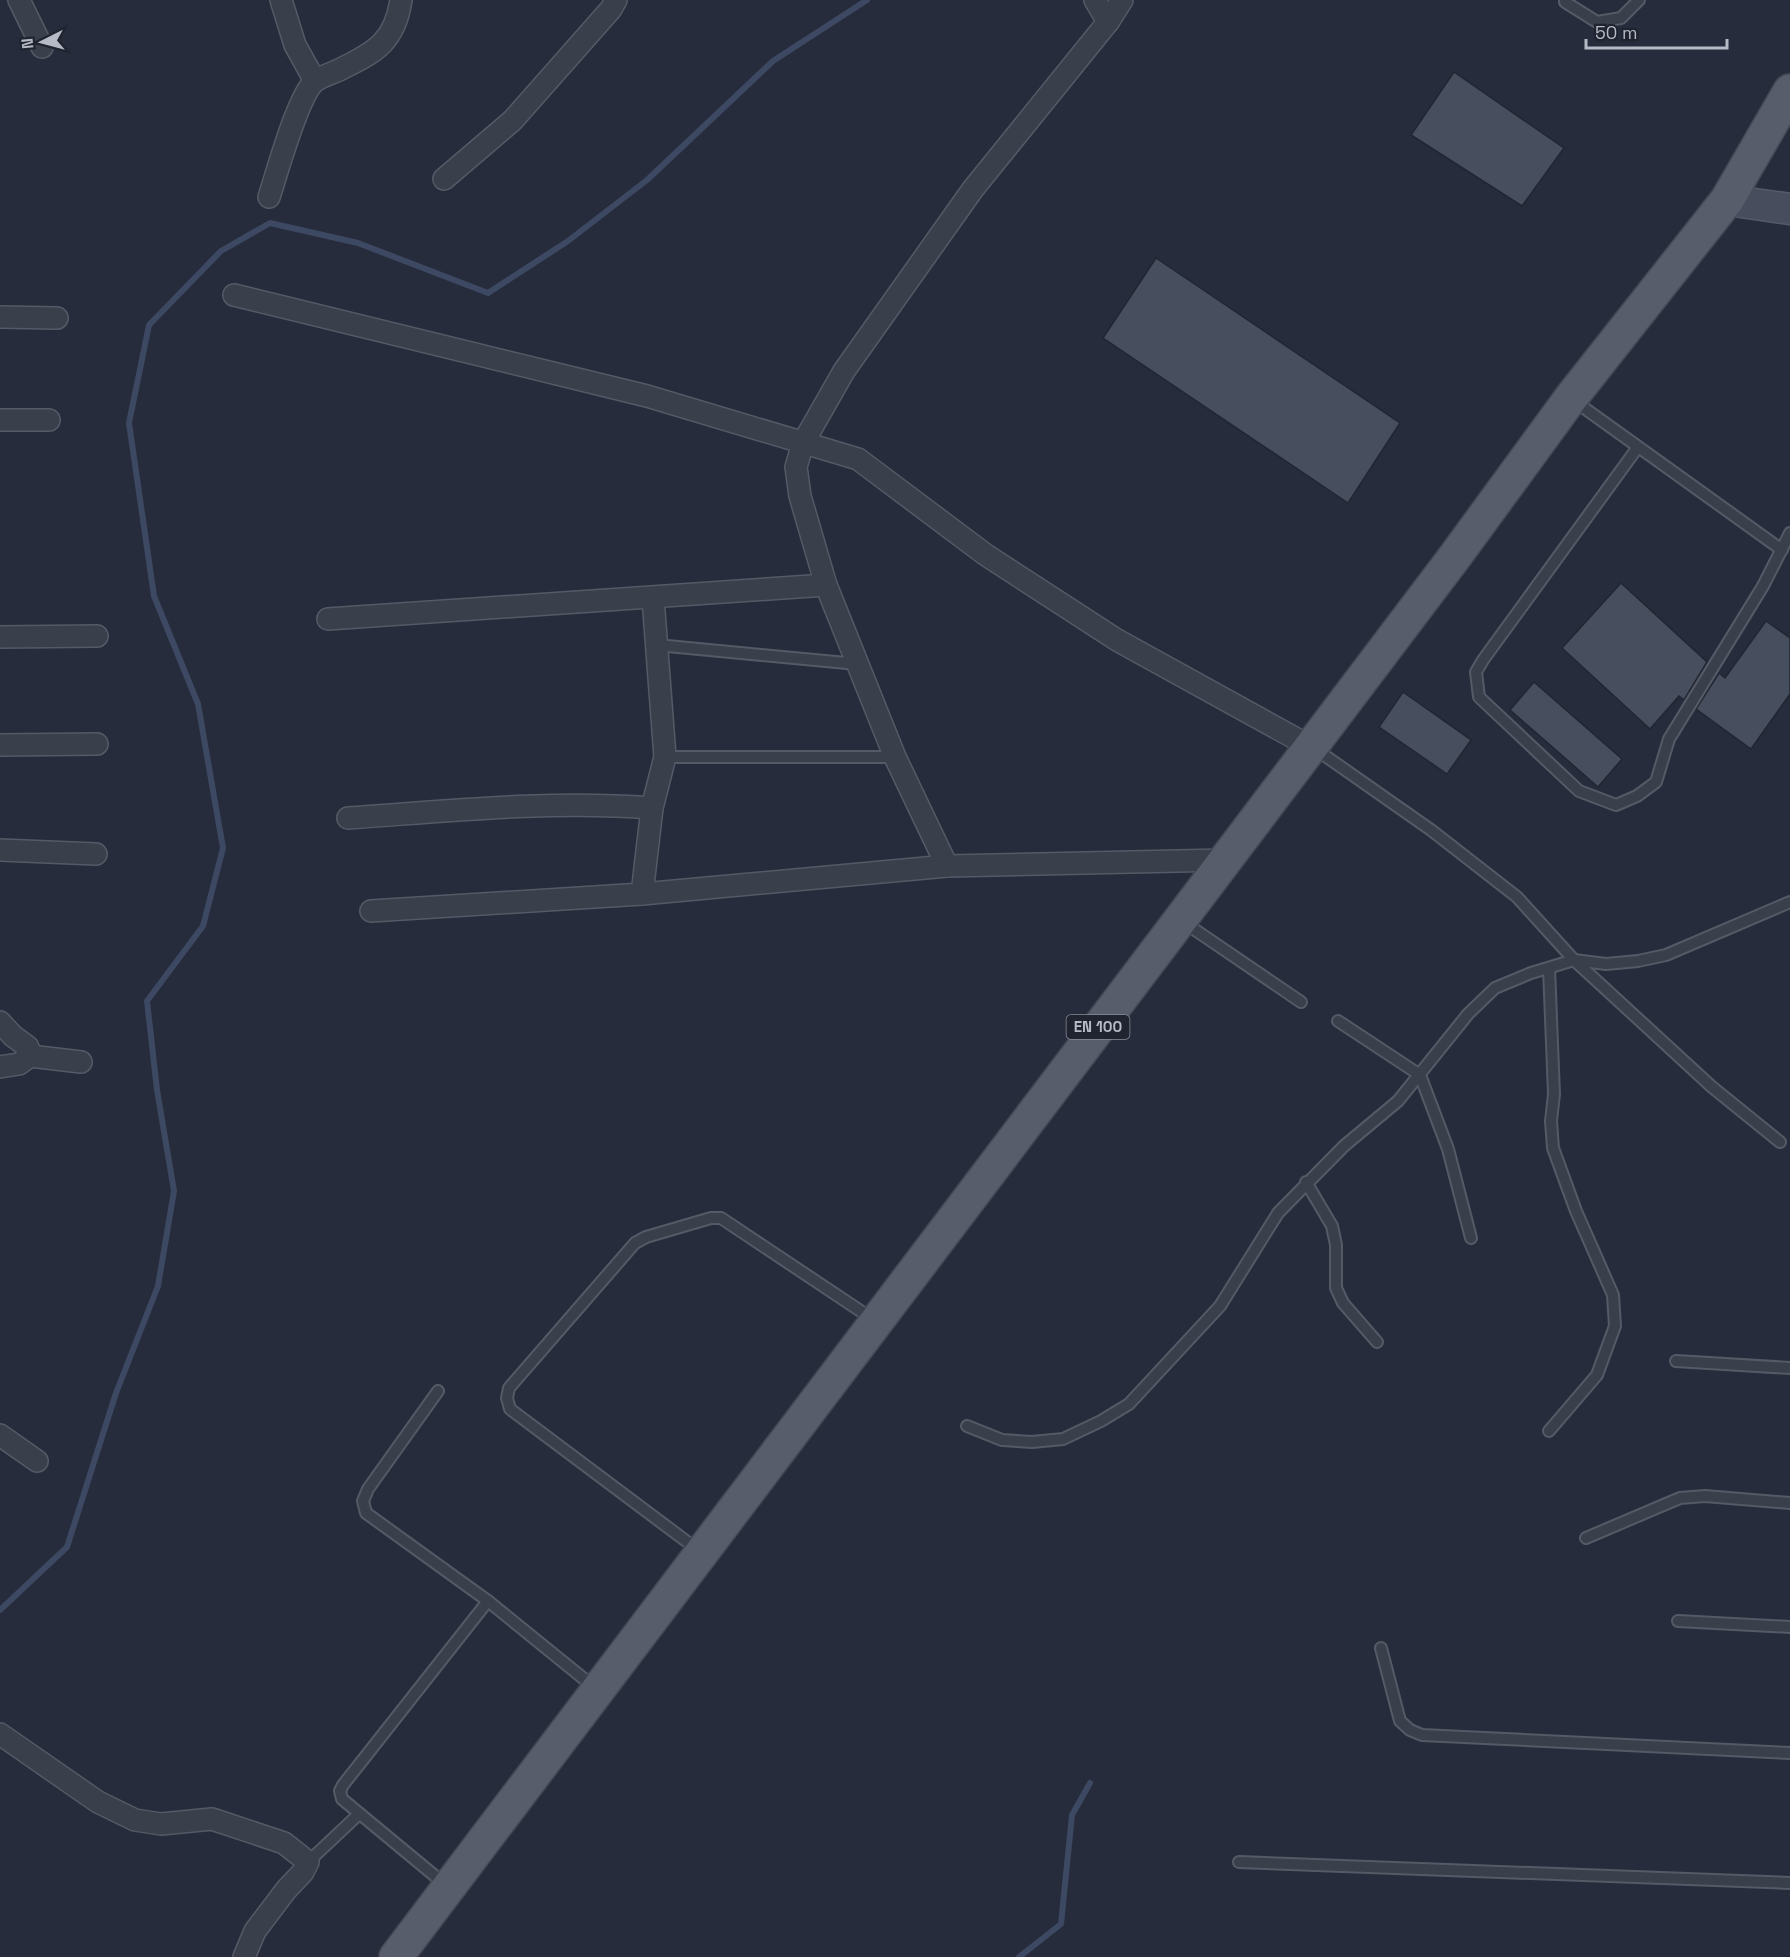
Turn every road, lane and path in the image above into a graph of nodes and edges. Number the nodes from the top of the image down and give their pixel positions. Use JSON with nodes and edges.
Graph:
{"nodes":[{"id":1,"x":19,"y":0,"type":"edge"},
{"id":2,"x":281,"y":0,"type":"edge"},
{"id":3,"x":401,"y":0,"type":"edge"},
{"id":4,"x":1095,"y":0,"type":"edge"},
{"id":5,"x":1122,"y":0,"type":"edge"},
{"id":6,"x":1565,"y":0,"type":"edge"},
{"id":7,"x":1639,"y":0,"type":"edge"},
{"id":8,"x":612,"y":3,"type":"edge"},
{"id":9,"x":1108,"y":22,"type":"junction"},
{"id":10,"x":42,"y":47,"type":"dead end"},
{"id":11,"x":315,"y":81,"type":"junction"},
{"id":12,"x":1790,"y":91,"type":"edge"},
{"id":13,"x":444,"y":179,"type":"dead end"},
{"id":14,"x":269,"y":197,"type":"dead end"},
{"id":15,"x":1727,"y":200,"type":"junction"},
{"id":16,"x":1790,"y":209,"type":"edge"},
{"id":17,"x":234,"y":295,"type":"dead end"},
{"id":18,"x":0,"y":316,"type":"edge"},
{"id":19,"x":57,"y":318,"type":"dead end"},
{"id":20,"x":1570,"y":399,"type":"junction"},
{"id":21,"x":0,"y":420,"type":"edge"},
{"id":22,"x":50,"y":420,"type":"dead end"},
{"id":23,"x":803,"y":443,"type":"junction"},
{"id":24,"x":1638,"y":447,"type":"junction"},
{"id":25,"x":1790,"y":533,"type":"edge"},
{"id":26,"x":1782,"y":550,"type":"junction"},
{"id":27,"x":826,"y":585,"type":"junction"},
{"id":28,"x":653,"y":598,"type":"junction"},
{"id":29,"x":328,"y":619,"type":"dead end"},
{"id":30,"x":97,"y":636,"type":"dead end"},
{"id":31,"x":0,"y":638,"type":"edge"},
{"id":32,"x":657,"y":645,"type":"junction"},
{"id":33,"x":858,"y":664,"type":"junction"},
{"id":34,"x":97,"y":744,"type":"dead end"},
{"id":35,"x":0,"y":745,"type":"edge"},
{"id":36,"x":1311,"y":747,"type":"junction"},
{"id":37,"x":665,"y":757,"type":"junction"},
{"id":38,"x":895,"y":757,"type":"junction"},
{"id":39,"x":652,"y":808,"type":"junction"},
{"id":40,"x":348,"y":818,"type":"dead end"},
{"id":41,"x":0,"y":850,"type":"edge"},
{"id":42,"x":96,"y":854,"type":"dead end"},
{"id":43,"x":1224,"y":860,"type":"junction"},
{"id":44,"x":947,"y":866,"type":"junction"},
{"id":45,"x":642,"y":894,"type":"junction"},
{"id":46,"x":1790,"y":902,"type":"edge"},
{"id":47,"x":371,"y":911,"type":"dead end"},
{"id":48,"x":1179,"y":919,"type":"junction"},
{"id":49,"x":1574,"y":960,"type":"junction"},
{"id":50,"x":1549,"y":968,"type":"junction"},
{"id":51,"x":1301,"y":1002,"type":"dead end"},
{"id":52,"x":1338,"y":1021,"type":"dead end"},
{"id":53,"x":0,"y":1022,"type":"edge"},
{"id":54,"x":30,"y":1056,"type":"junction"},
{"id":55,"x":81,"y":1062,"type":"dead end"},
{"id":56,"x":0,"y":1067,"type":"edge"},
{"id":57,"x":1420,"y":1075,"type":"junction"},
{"id":58,"x":1780,"y":1142,"type":"dead end"},
{"id":59,"x":1306,"y":1182,"type":"junction"},
{"id":60,"x":1471,"y":1238,"type":"dead end"},
{"id":61,"x":876,"y":1322,"type":"junction"},
{"id":62,"x":1377,"y":1342,"type":"dead end"},
{"id":63,"x":1676,"y":1361,"type":"dead end"},
{"id":64,"x":1790,"y":1368,"type":"edge"},
{"id":65,"x":438,"y":1391,"type":"dead end"},
{"id":66,"x":968,"y":1426,"type":"dead end"},
{"id":67,"x":1549,"y":1431,"type":"dead end"},
{"id":68,"x":0,"y":1435,"type":"edge"},
{"id":69,"x":37,"y":1461,"type":"dead end"},
{"id":70,"x":1790,"y":1503,"type":"edge"},
{"id":71,"x":1586,"y":1538,"type":"dead end"},
{"id":72,"x":703,"y":1554,"type":"junction"},
{"id":73,"x":488,"y":1601,"type":"junction"},
{"id":74,"x":1678,"y":1621,"type":"dead end"},
{"id":75,"x":1790,"y":1627,"type":"edge"},
{"id":76,"x":1380,"y":1648,"type":"dead end"},
{"id":77,"x":599,"y":1691,"type":"junction"},
{"id":78,"x":0,"y":1734,"type":"edge"},
{"id":79,"x":1790,"y":1753,"type":"edge"},
{"id":80,"x":359,"y":1814,"type":"junction"},
{"id":81,"x":308,"y":1862,"type":"junction"},
{"id":82,"x":1239,"y":1862,"type":"dead end"},
{"id":83,"x":1790,"y":1883,"type":"edge"},
{"id":84,"x":450,"y":1888,"type":"junction"},
{"id":85,"x":244,"y":1957,"type":"edge"},
{"id":86,"x":396,"y":1957,"type":"edge"}],
"edges":[{"from":1,"to":10,"type":"street"},
{"from":2,"to":11,"type":"street"},
{"from":3,"to":11,"type":"street"},
{"from":4,"to":9,"type":"street"},
{"from":5,"to":9,"type":"street"},
{"from":6,"to":7,"type":"lane"},
{"from":8,"to":13,"type":"street"},
{"from":9,"to":23,"type":"street"},
{"from":11,"to":14,"type":"street"},
{"from":12,"to":15,"type":"main road","number":"EN 100"},
{"from":15,"to":16,"type":"street"},
{"from":15,"to":20,"type":"main road","number":"EN 100"},
{"from":17,"to":23,"type":"street"},
{"from":18,"to":19,"type":"street"},
{"from":20,"to":24,"type":"lane"},
{"from":20,"to":36,"type":"main road","number":"EN 100"},
{"from":21,"to":22,"type":"street"},
{"from":23,"to":27,"type":"street"},
{"from":23,"to":36,"type":"street"},
{"from":24,"to":26,"type":"lane"},
{"from":24,"to":26,"type":"lane"},
{"from":25,"to":26,"type":"lane"},
{"from":27,"to":28,"type":"street"},
{"from":27,"to":33,"type":"street"},
{"from":28,"to":29,"type":"street"},
{"from":28,"to":32,"type":"street"},
{"from":30,"to":31,"type":"street"},
{"from":32,"to":33,"type":"lane"},
{"from":32,"to":37,"type":"street"},
{"from":33,"to":38,"type":"street"},
{"from":34,"to":35,"type":"street"},
{"from":36,"to":43,"type":"main road","number":"EN 100"},
{"from":36,"to":49,"type":"lane"},
{"from":37,"to":38,"type":"lane"},
{"from":37,"to":39,"type":"street"},
{"from":38,"to":44,"type":"street"},
{"from":39,"to":40,"type":"street"},
{"from":39,"to":45,"type":"street"},
{"from":41,"to":42,"type":"street"},
{"from":43,"to":44,"type":"street"},
{"from":43,"to":48,"type":"main road","number":"EN 100"},
{"from":44,"to":45,"type":"street"},
{"from":45,"to":47,"type":"street"},
{"from":46,"to":49,"type":"lane"},
{"from":48,"to":51,"type":"lane"},
{"from":48,"to":61,"type":"main road","number":"EN 100"},
{"from":49,"to":50,"type":"lane"},
{"from":49,"to":58,"type":"lane"},
{"from":50,"to":57,"type":"lane"},
{"from":50,"to":67,"type":"lane"},
{"from":52,"to":57,"type":"lane"},
{"from":53,"to":54,"type":"street"},
{"from":54,"to":55,"type":"street"},
{"from":54,"to":56,"type":"street"},
{"from":57,"to":59,"type":"lane"},
{"from":57,"to":60,"type":"lane"},
{"from":59,"to":62,"type":"lane"},
{"from":59,"to":66,"type":"lane"},
{"from":61,"to":72,"type":"main road","number":"EN 100"},
{"from":61,"to":72,"type":"lane"},
{"from":63,"to":64,"type":"lane"},
{"from":65,"to":73,"type":"lane"},
{"from":68,"to":69,"type":"street"},
{"from":70,"to":71,"type":"lane"},
{"from":72,"to":77,"type":"main road","number":"EN 100"},
{"from":73,"to":77,"type":"lane"},
{"from":73,"to":80,"type":"lane"},
{"from":74,"to":75,"type":"lane"},
{"from":76,"to":79,"type":"lane"},
{"from":77,"to":84,"type":"main road","number":"EN 100"},
{"from":78,"to":81,"type":"street"},
{"from":80,"to":81,"type":"lane"},
{"from":80,"to":84,"type":"lane"},
{"from":81,"to":85,"type":"street"},
{"from":82,"to":83,"type":"lane"},
{"from":84,"to":86,"type":"main road","number":"EN 100"}]}
